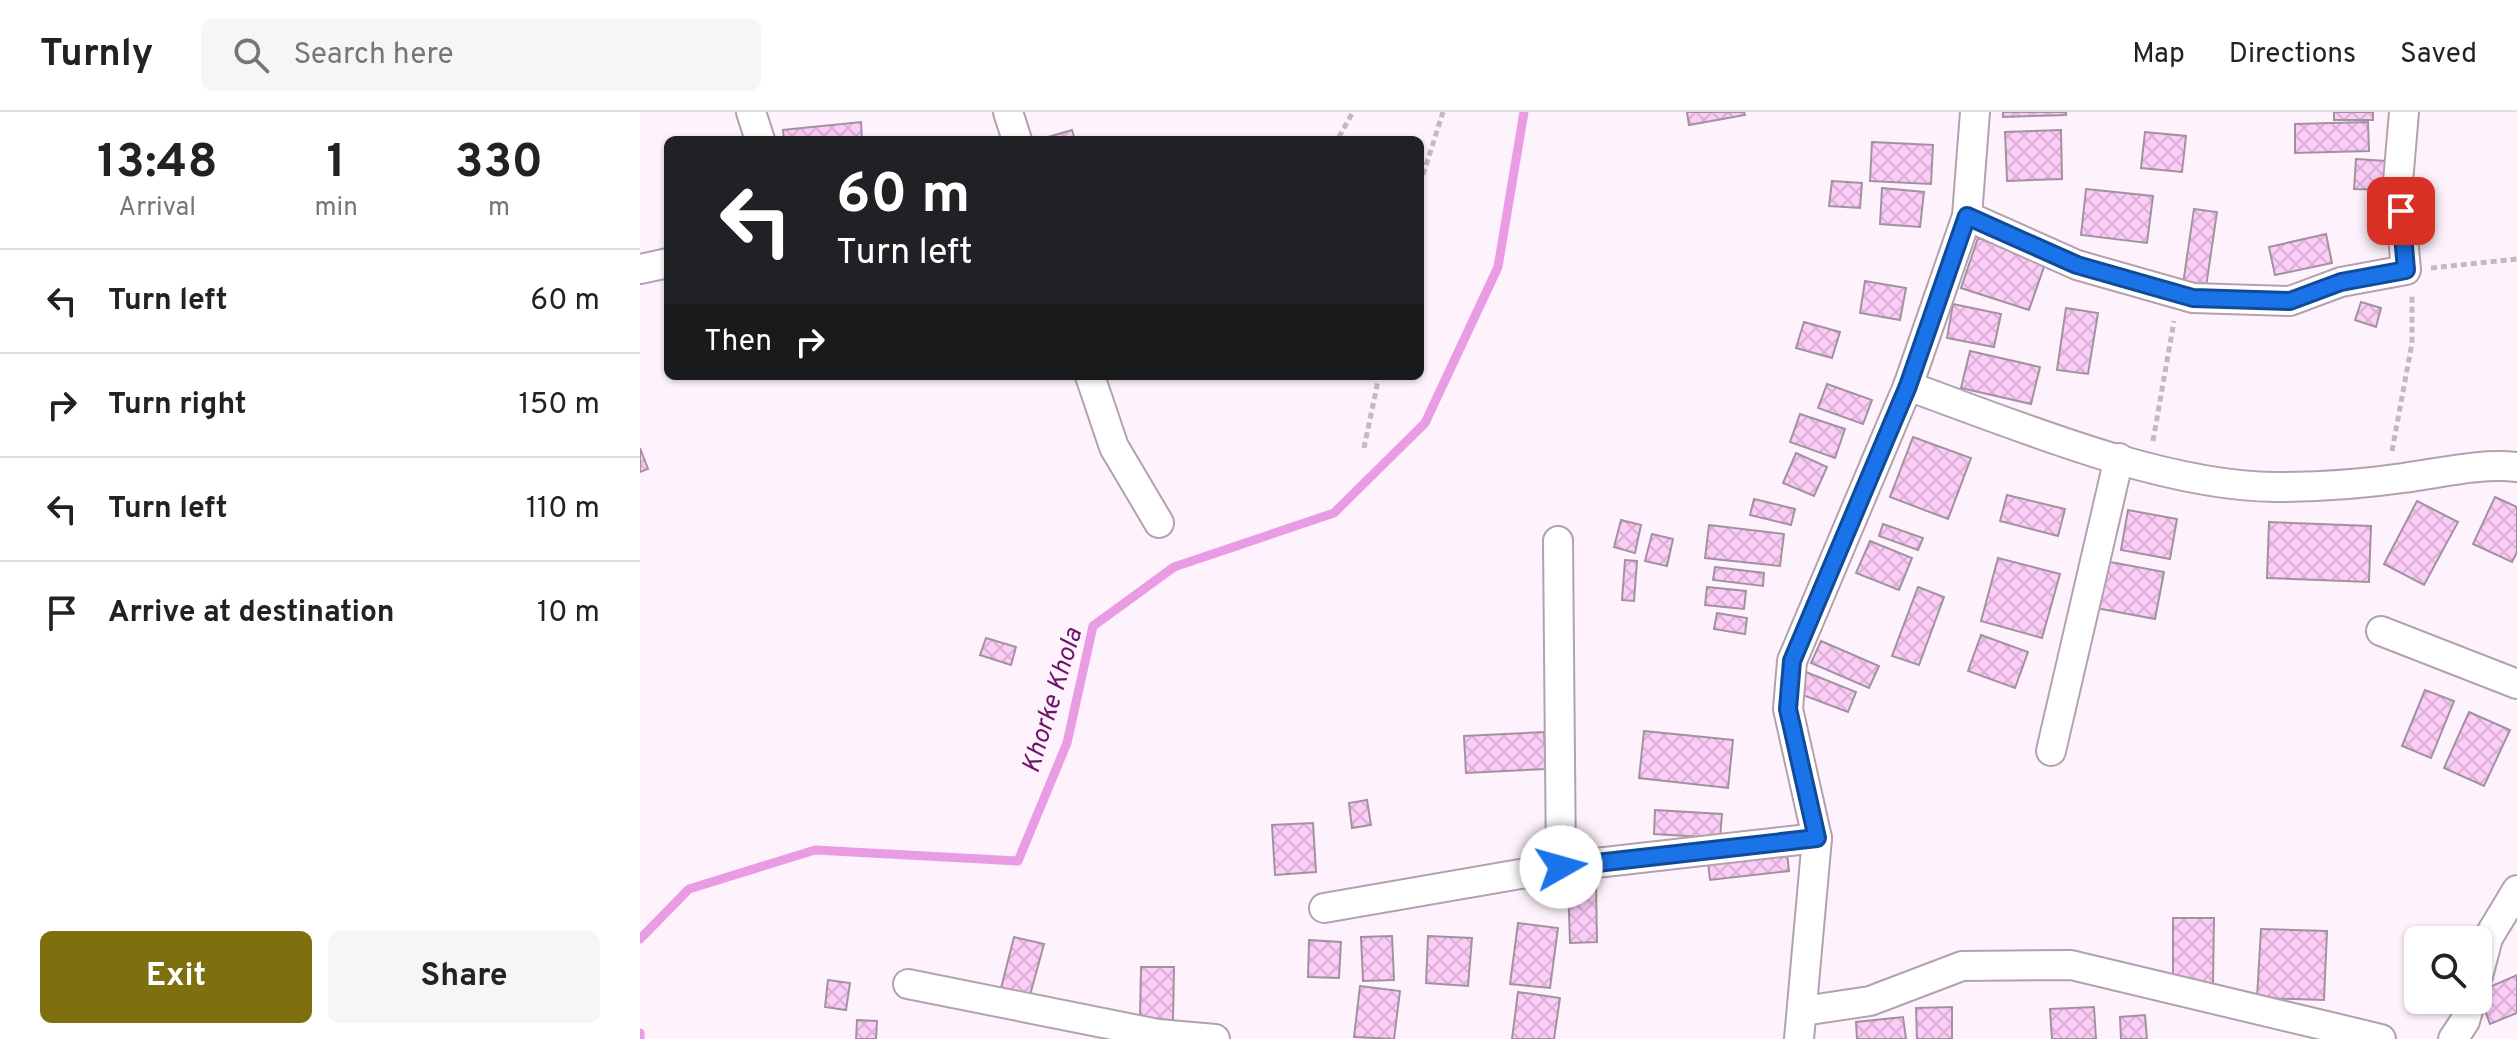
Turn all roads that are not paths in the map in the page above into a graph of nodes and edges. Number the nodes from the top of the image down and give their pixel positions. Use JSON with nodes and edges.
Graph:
{"nodes":[{"id":1,"x":751,"y":112,"type":"edge"},
{"id":2,"x":1008,"y":112,"type":"edge"},
{"id":3,"x":1975,"y":112,"type":"edge"},
{"id":4,"x":2404,"y":112,"type":"edge"},
{"id":5,"x":759,"y":136,"type":"edge"},
{"id":6,"x":1016,"y":136,"type":"edge"},
{"id":7,"x":1967,"y":216,"type":"junction"},
{"id":8,"x":664,"y":264,"type":"edge"},
{"id":9,"x":640,"y":269,"type":"edge"},
{"id":10,"x":1091,"y":380,"type":"edge"},
{"id":11,"x":1908,"y":386,"type":"junction"},
{"id":12,"x":2119,"y":458,"type":"junction"},
{"id":13,"x":2517,"y":467,"type":"edge"},
{"id":14,"x":1159,"y":523,"type":"dead end"},
{"id":15,"x":1558,"y":541,"type":"dead end"},
{"id":16,"x":2381,"y":631,"type":"dead end"},
{"id":17,"x":2517,"y":684,"type":"edge"},
{"id":18,"x":2051,"y":751,"type":"dead end"},
{"id":19,"x":1817,"y":838,"type":"junction"},
{"id":20,"x":1561,"y":867,"type":"junction"},
{"id":21,"x":2517,"y":890,"type":"edge"},
{"id":22,"x":1324,"y":908,"type":"dead end"},
{"id":23,"x":2492,"y":931,"type":"edge"},
{"id":24,"x":908,"y":984,"type":"dead end"},
{"id":25,"x":2467,"y":1014,"type":"edge"},
{"id":26,"x":1801,"y":1025,"type":"edge"},
{"id":27,"x":1215,"y":1039,"type":"edge"},
{"id":28,"x":2381,"y":1039,"type":"edge"},
{"id":29,"x":2453,"y":1039,"type":"edge"}],
"edges":[{"from":1,"to":5,"type":"street"},
{"from":2,"to":6,"type":"street"},
{"from":3,"to":7,"type":"street"},
{"from":4,"to":7,"type":"street"},
{"from":7,"to":11,"type":"street"},
{"from":8,"to":9,"type":"street"},
{"from":10,"to":14,"type":"street"},
{"from":11,"to":12,"type":"street"},
{"from":11,"to":19,"type":"street"},
{"from":12,"to":13,"type":"street"},
{"from":12,"to":18,"type":"street"},
{"from":15,"to":20,"type":"street"},
{"from":16,"to":17,"type":"street"},
{"from":19,"to":20,"type":"street"},
{"from":19,"to":26,"type":"street"},
{"from":20,"to":22,"type":"street"},
{"from":21,"to":23,"type":"street"},
{"from":24,"to":27,"type":"street"},
{"from":25,"to":29,"type":"street"},
{"from":26,"to":28,"type":"street"}]}
